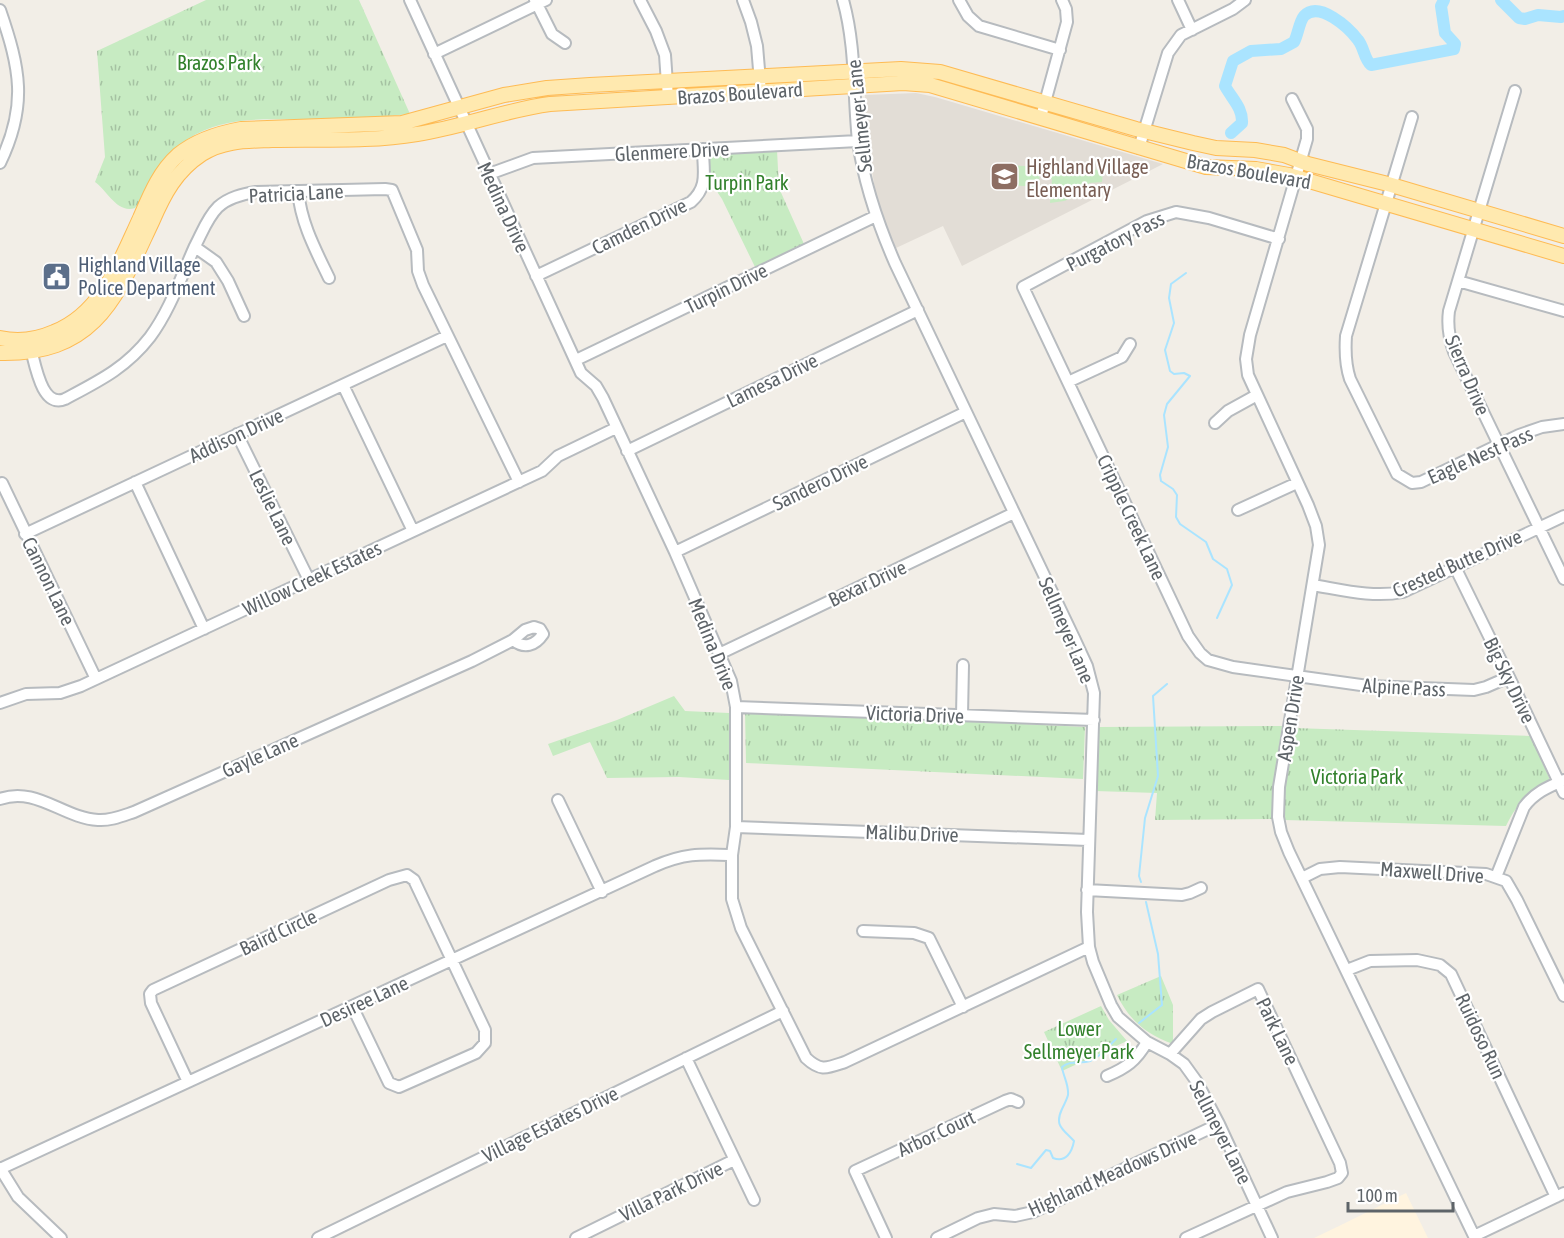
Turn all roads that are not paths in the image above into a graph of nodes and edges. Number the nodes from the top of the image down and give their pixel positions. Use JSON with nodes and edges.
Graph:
{"nodes":[{"id":1,"x":410,"y":0,"type":"edge"},
{"id":2,"x":640,"y":0,"type":"edge"},
{"id":3,"x":743,"y":0,"type":"edge"},
{"id":4,"x":843,"y":0,"type":"edge"},
{"id":5,"x":959,"y":0,"type":"edge"},
{"id":6,"x":1062,"y":0,"type":"edge"},
{"id":7,"x":1178,"y":0,"type":"edge"},
{"id":8,"x":1245,"y":0,"type":"edge"},
{"id":9,"x":540,"y":1,"type":"edge"},
{"id":10,"x":0,"y":10,"type":"edge"},
{"id":11,"x":1192,"y":30,"type":"junction"},
{"id":12,"x":565,"y":43,"type":"dead end"},
{"id":13,"x":1060,"y":50,"type":"junction"},
{"id":14,"x":434,"y":54,"type":"junction"},
{"id":15,"x":854,"y":71,"type":"junction"},
{"id":16,"x":759,"y":75,"type":"junction"},
{"id":17,"x":666,"y":81,"type":"junction"},
{"id":18,"x":855,"y":86,"type":"junction"},
{"id":19,"x":1515,"y":91,"type":"dead end"},
{"id":20,"x":761,"y":93,"type":"junction"},
{"id":21,"x":668,"y":98,"type":"junction"},
{"id":22,"x":1292,"y":99,"type":"dead end"},
{"id":23,"x":1045,"y":102,"type":"junction"},
{"id":24,"x":458,"y":106,"type":"junction"},
{"id":25,"x":425,"y":117,"type":"junction"},
{"id":26,"x":1041,"y":117,"type":"junction"},
{"id":27,"x":1092,"y":117,"type":"junction"},
{"id":28,"x":1412,"y":117,"type":"dead end"},
{"id":29,"x":466,"y":123,"type":"junction"},
{"id":30,"x":1088,"y":131,"type":"junction"},
{"id":31,"x":1143,"y":131,"type":"junction"},
{"id":32,"x":342,"y":132,"type":"junction"},
{"id":33,"x":430,"y":132,"type":"junction"},
{"id":34,"x":858,"y":141,"type":"junction"},
{"id":35,"x":1139,"y":148,"type":"junction"},
{"id":36,"x":703,"y":149,"type":"junction"},
{"id":37,"x":1301,"y":161,"type":"junction"},
{"id":38,"x":0,"y":163,"type":"edge"},
{"id":39,"x":489,"y":174,"type":"junction"},
{"id":40,"x":1296,"y":177,"type":"junction"},
{"id":41,"x":1392,"y":185,"type":"junction"},
{"id":42,"x":298,"y":191,"type":"junction"},
{"id":43,"x":1386,"y":204,"type":"junction"},
{"id":44,"x":1480,"y":212,"type":"junction"},
{"id":45,"x":876,"y":216,"type":"junction"},
{"id":46,"x":1474,"y":230,"type":"junction"},
{"id":47,"x":1564,"y":236,"type":"edge"},
{"id":48,"x":1279,"y":239,"type":"junction"},
{"id":49,"x":195,"y":248,"type":"junction"},
{"id":50,"x":1563,"y":252,"type":"edge"},
{"id":51,"x":536,"y":276,"type":"junction"},
{"id":52,"x":328,"y":278,"type":"dead end"},
{"id":53,"x":1458,"y":281,"type":"junction"},
{"id":54,"x":1023,"y":287,"type":"joint"},
{"id":55,"x":918,"y":310,"type":"junction"},
{"id":56,"x":1564,"y":311,"type":"edge"},
{"id":57,"x":244,"y":316,"type":"dead end"},
{"id":58,"x":447,"y":336,"type":"junction"},
{"id":59,"x":0,"y":338,"type":"edge"},
{"id":60,"x":1130,"y":344,"type":"dead end"},
{"id":61,"x":29,"y":345,"type":"junction"},
{"id":62,"x":0,"y":353,"type":"edge"},
{"id":63,"x":576,"y":360,"type":"junction"},
{"id":64,"x":1068,"y":382,"type":"junction"},
{"id":65,"x":343,"y":385,"type":"junction"},
{"id":66,"x":1257,"y":395,"type":"junction"},
{"id":67,"x":966,"y":412,"type":"junction"},
{"id":68,"x":1215,"y":423,"type":"dead end"},
{"id":69,"x":1564,"y":424,"type":"edge"},
{"id":70,"x":616,"y":428,"type":"junction"},
{"id":71,"x":237,"y":434,"type":"junction"},
{"id":72,"x":1499,"y":445,"type":"junction"},
{"id":73,"x":627,"y":451,"type":"junction"},
{"id":74,"x":135,"y":482,"type":"junction"},
{"id":75,"x":519,"y":482,"type":"junction"},
{"id":76,"x":2,"y":483,"type":"dead end"},
{"id":77,"x":1297,"y":483,"type":"junction"},
{"id":78,"x":1238,"y":510,"type":"dead end"},
{"id":79,"x":1014,"y":513,"type":"junction"},
{"id":80,"x":1564,"y":516,"type":"edge"},
{"id":81,"x":1538,"y":527,"type":"junction"},
{"id":82,"x":413,"y":531,"type":"junction"},
{"id":83,"x":25,"y":534,"type":"junction"},
{"id":84,"x":675,"y":552,"type":"junction"},
{"id":85,"x":1455,"y":567,"type":"junction"},
{"id":86,"x":1564,"y":579,"type":"edge"},
{"id":87,"x":309,"y":580,"type":"junction"},
{"id":88,"x":1313,"y":585,"type":"junction"},
{"id":89,"x":204,"y":629,"type":"junction"},
{"id":90,"x":513,"y":640,"type":"dead end"},
{"id":91,"x":719,"y":654,"type":"junction"},
{"id":92,"x":963,"y":665,"type":"dead end"},
{"id":93,"x":1509,"y":676,"type":"junction"},
{"id":94,"x":1297,"y":677,"type":"junction"},
{"id":95,"x":96,"y":679,"type":"junction"},
{"id":96,"x":0,"y":703,"type":"edge"},
{"id":97,"x":736,"y":707,"type":"junction"},
{"id":98,"x":962,"y":715,"type":"junction"},
{"id":99,"x":1094,"y":720,"type":"junction"},
{"id":100,"x":1561,"y":781,"type":"edge"},
{"id":101,"x":1564,"y":793,"type":"edge"},
{"id":102,"x":0,"y":799,"type":"edge"},
{"id":103,"x":558,"y":800,"type":"dead end"},
{"id":104,"x":736,"y":827,"type":"junction"},
{"id":105,"x":1088,"y":840,"type":"junction"},
{"id":106,"x":732,"y":855,"type":"junction"},
{"id":107,"x":1496,"y":877,"type":"junction"},
{"id":108,"x":1302,"y":878,"type":"junction"},
{"id":109,"x":1201,"y":888,"type":"dead end"},
{"id":110,"x":1087,"y":890,"type":"junction"},
{"id":111,"x":602,"y":892,"type":"junction"},
{"id":112,"x":863,"y":931,"type":"dead end"},
{"id":113,"x":1089,"y":947,"type":"junction"},
{"id":114,"x":452,"y":960,"type":"junction"},
{"id":115,"x":1347,"y":970,"type":"junction"},
{"id":116,"x":1564,"y":996,"type":"edge"},
{"id":117,"x":352,"y":1006,"type":"junction"},
{"id":118,"x":963,"y":1007,"type":"junction"},
{"id":119,"x":783,"y":1011,"type":"junction"},
{"id":120,"x":1147,"y":1042,"type":"junction"},
{"id":121,"x":1170,"y":1054,"type":"junction"},
{"id":122,"x":686,"y":1058,"type":"junction"},
{"id":123,"x":1107,"y":1076,"type":"dead end"},
{"id":124,"x":188,"y":1082,"type":"junction"},
{"id":125,"x":1018,"y":1102,"type":"dead end"},
{"id":126,"x":1219,"y":1124,"type":"junction"},
{"id":127,"x":734,"y":1160,"type":"junction"},
{"id":128,"x":0,"y":1169,"type":"edge"},
{"id":129,"x":1560,"y":1195,"type":"edge"},
{"id":130,"x":754,"y":1200,"type":"dead end"},
{"id":131,"x":1257,"y":1206,"type":"junction"},
{"id":132,"x":1474,"y":1237,"type":"edge"},
{"id":133,"x":60,"y":1238,"type":"edge"},
{"id":134,"x":318,"y":1238,"type":"edge"},
{"id":135,"x":576,"y":1238,"type":"edge"},
{"id":136,"x":885,"y":1238,"type":"edge"},
{"id":137,"x":937,"y":1238,"type":"edge"},
{"id":138,"x":1186,"y":1238,"type":"edge"},
{"id":139,"x":1272,"y":1238,"type":"edge"}],
"edges":[{"from":1,"to":14,"type":"street","name":"Medina Drive"},
{"from":2,"to":17,"type":"street"},
{"from":3,"to":16,"type":"street"},
{"from":4,"to":15,"type":"street","name":"Sellmeyer Lane"},
{"from":5,"to":13,"type":"street"},
{"from":6,"to":13,"type":"street"},
{"from":7,"to":11,"type":"street"},
{"from":8,"to":11,"type":"street"},
{"from":9,"to":12,"type":"street"},
{"from":9,"to":14,"type":"street"},
{"from":10,"to":38,"type":"street"},
{"from":11,"to":31,"type":"street"},
{"from":13,"to":23,"type":"street"},
{"from":14,"to":24,"type":"street","name":"Medina Drive"},
{"from":15,"to":16,"type":"main road","name":"Brazos Boulevard"},
{"from":15,"to":18,"type":"street","name":"Sellmeyer Lane"},
{"from":15,"to":23,"type":"main road","name":"Brazos Boulevard"},
{"from":16,"to":17,"type":"main road","name":"Brazos Boulevard"},
{"from":16,"to":20,"type":"street"},
{"from":17,"to":21,"type":"street"},
{"from":17,"to":24,"type":"main road","name":"Brazos Boulevard"},
{"from":18,"to":20,"type":"main road","name":"Brazos Boulevard"},
{"from":18,"to":26,"type":"main road","name":"Brazos Boulevard"},
{"from":18,"to":34,"type":"street","name":"Sellmeyer Lane"},
{"from":19,"to":44,"type":"street","name":"Sierra Drive"},
{"from":20,"to":21,"type":"main road","name":"Brazos Boulevard"},
{"from":21,"to":29,"type":"main road","name":"Brazos Boulevard"},
{"from":22,"to":37,"type":"street","name":"Aspen Drive"},
{"from":23,"to":26,"type":"street"},
{"from":23,"to":27,"type":"main road","name":"Brazos Boulevard"},
{"from":24,"to":25,"type":"main road","name":"Brazos Boulevard"},
{"from":24,"to":29,"type":"street","name":"Medina Drive"},
{"from":25,"to":32,"type":"main road","name":"Brazos Boulevard"},
{"from":25,"to":33,"type":"main road"},
{"from":26,"to":30,"type":"main road","name":"Brazos Boulevard"},
{"from":27,"to":30,"type":"main road"},
{"from":27,"to":31,"type":"main road","name":"Brazos Boulevard"},
{"from":28,"to":41,"type":"street"},
{"from":29,"to":33,"type":"main road","name":"Brazos Boulevard"},
{"from":29,"to":39,"type":"street","name":"Medina Drive"},
{"from":30,"to":35,"type":"main road","name":"Brazos Boulevard"},
{"from":31,"to":35,"type":"street"},
{"from":31,"to":37,"type":"main road","name":"Brazos Boulevard"},
{"from":32,"to":33,"type":"main road","name":"Brazos Boulevard"},
{"from":32,"to":61,"type":"main road","name":"Brazos Boulevard"},
{"from":34,"to":36,"type":"street","name":"Glenmere Drive"},
{"from":34,"to":45,"type":"street","name":"Sellmeyer Lane"},
{"from":35,"to":40,"type":"main road","name":"Brazos Boulevard"},
{"from":36,"to":39,"type":"street","name":"Glenmere Drive"},
{"from":36,"to":51,"type":"street","name":"Camden Drive"},
{"from":37,"to":40,"type":"street","name":"Aspen Drive"},
{"from":37,"to":41,"type":"main road","name":"Brazos Boulevard"},
{"from":39,"to":51,"type":"street","name":"Medina Drive"},
{"from":40,"to":43,"type":"main road","name":"Brazos Boulevard"},
{"from":40,"to":48,"type":"street","name":"Aspen Drive"},
{"from":41,"to":43,"type":"street"},
{"from":41,"to":44,"type":"main road","name":"Brazos Boulevard"},
{"from":42,"to":49,"type":"street","name":"Patricia Lane"},
{"from":42,"to":52,"type":"street"},
{"from":42,"to":58,"type":"street","name":"Patricia Lane"},
{"from":43,"to":46,"type":"main road","name":"Brazos Boulevard"},
{"from":43,"to":72,"type":"street","name":"Eagle Nest Pass"},
{"from":44,"to":46,"type":"street","name":"Sierra Drive"},
{"from":44,"to":47,"type":"main road","name":"Brazos Boulevard"},
{"from":45,"to":55,"type":"street","name":"Sellmeyer Lane"},
{"from":45,"to":63,"type":"street","name":"Turpin Drive"},
{"from":46,"to":50,"type":"main road","name":"Brazos Boulevard"},
{"from":46,"to":53,"type":"street","name":"Sierra Drive"},
{"from":48,"to":54,"type":"street","name":"Purgatory Pass"},
{"from":48,"to":66,"type":"street","name":"Aspen Drive"},
{"from":49,"to":57,"type":"street"},
{"from":49,"to":61,"type":"street","name":"Patricia Lane"},
{"from":51,"to":63,"type":"street","name":"Medina Drive"},
{"from":53,"to":56,"type":"street"},
{"from":53,"to":72,"type":"street","name":"Sierra Drive"},
{"from":54,"to":64,"type":"street","name":"Cripple Creek Lane"},
{"from":55,"to":67,"type":"street","name":"Sellmeyer Lane"},
{"from":55,"to":73,"type":"street","name":"Lamesa Drive"},
{"from":58,"to":65,"type":"street","name":"Addison Drive"},
{"from":58,"to":75,"type":"street","name":"Patricia Lane"},
{"from":59,"to":61,"type":"main road","name":"Brazos Boulevard"},
{"from":60,"to":64,"type":"street"},
{"from":61,"to":62,"type":"main road","name":"Brazos Boulevard"},
{"from":63,"to":70,"type":"street","name":"Medina Drive"},
{"from":64,"to":94,"type":"street","name":"Cripple Creek Lane"},
{"from":65,"to":71,"type":"street","name":"Addison Drive"},
{"from":65,"to":82,"type":"street"},
{"from":66,"to":68,"type":"street"},
{"from":66,"to":77,"type":"street","name":"Aspen Drive"},
{"from":67,"to":79,"type":"street","name":"Sellmeyer Lane"},
{"from":67,"to":84,"type":"street","name":"Sandero Drive"},
{"from":69,"to":72,"type":"street","name":"Eagle Nest Pass"},
{"from":70,"to":73,"type":"street","name":"Medina Drive"},
{"from":70,"to":75,"type":"street","name":"Willow Creek Estates"},
{"from":71,"to":74,"type":"street","name":"Addison Drive"},
{"from":71,"to":87,"type":"street","name":"Leslie Lane"},
{"from":72,"to":81,"type":"street","name":"Sierra Drive"},
{"from":73,"to":84,"type":"street","name":"Medina Drive"},
{"from":74,"to":83,"type":"street","name":"Addison Drive"},
{"from":74,"to":89,"type":"street"},
{"from":75,"to":82,"type":"street","name":"Willow Creek Estates"},
{"from":76,"to":83,"type":"street","name":"Cannon Lane"},
{"from":77,"to":78,"type":"street"},
{"from":77,"to":88,"type":"street","name":"Aspen Drive"},
{"from":79,"to":91,"type":"street","name":"Bexar Drive"},
{"from":79,"to":99,"type":"street","name":"Sellmeyer Lane"},
{"from":80,"to":81,"type":"street","name":"Crested Butte Drive"},
{"from":81,"to":85,"type":"street","name":"Crested Butte Drive"},
{"from":81,"to":86,"type":"street","name":"Sierra Drive"},
{"from":82,"to":87,"type":"street","name":"Willow Creek Estates"},
{"from":83,"to":95,"type":"street","name":"Cannon Lane"},
{"from":84,"to":91,"type":"street","name":"Medina Drive"},
{"from":85,"to":88,"type":"street","name":"Crested Butte Drive"},
{"from":85,"to":93,"type":"street","name":"Big Sky Drive"},
{"from":87,"to":89,"type":"street","name":"Willow Creek Estates"},
{"from":88,"to":94,"type":"street","name":"Aspen Drive"},
{"from":89,"to":95,"type":"street","name":"Willow Creek Estates"},
{"from":90,"to":102,"type":"street","name":"Gayle Lane"},
{"from":91,"to":97,"type":"street","name":"Medina Drive"},
{"from":92,"to":98,"type":"street"},
{"from":93,"to":94,"type":"street","name":"Alpine Pass"},
{"from":93,"to":100,"type":"street","name":"Big Sky Drive"},
{"from":94,"to":108,"type":"street","name":"Aspen Drive"},
{"from":95,"to":96,"type":"street","name":"Willow Creek Estates"},
{"from":97,"to":98,"type":"street","name":"Victoria Drive"},
{"from":97,"to":104,"type":"street","name":"Medina Drive"},
{"from":98,"to":99,"type":"street","name":"Victoria Drive"},
{"from":99,"to":105,"type":"street","name":"Sellmeyer Lane"},
{"from":100,"to":101,"type":"street","name":"Big Sky Drive"},
{"from":100,"to":107,"type":"street"},
{"from":103,"to":111,"type":"street"},
{"from":104,"to":105,"type":"street","name":"Malibu Drive"},
{"from":104,"to":106,"type":"street","name":"Medina Drive"},
{"from":105,"to":110,"type":"street","name":"Sellmeyer Lane"},
{"from":106,"to":111,"type":"street","name":"Desiree Lane"},
{"from":106,"to":119,"type":"street","name":"Medina Drive"},
{"from":107,"to":108,"type":"street","name":"Maxwell Drive"},
{"from":107,"to":116,"type":"street","name":"Maxwell Drive"},
{"from":108,"to":115,"type":"street","name":"Aspen Drive"},
{"from":109,"to":110,"type":"street"},
{"from":110,"to":113,"type":"street","name":"Sellmeyer Lane"},
{"from":111,"to":114,"type":"street","name":"Desiree Lane"},
{"from":112,"to":118,"type":"street"},
{"from":113,"to":118,"type":"street","name":"Medina Drive"},
{"from":113,"to":120,"type":"street","name":"Sellmeyer Lane"},
{"from":114,"to":117,"type":"street","name":"Desiree Lane"},
{"from":114,"to":117,"type":"street"},
{"from":114,"to":124,"type":"street","name":"Baird Circle"},
{"from":115,"to":129,"type":"street","name":"Ruidoso Run"},
{"from":115,"to":132,"type":"street","name":"Aspen Drive"},
{"from":117,"to":124,"type":"street","name":"Desiree Lane"},
{"from":118,"to":119,"type":"street","name":"Medina Drive"},
{"from":119,"to":122,"type":"street","name":"Village Estates Drive"},
{"from":120,"to":121,"type":"street","name":"Sellmeyer Lane"},
{"from":120,"to":123,"type":"street"},
{"from":121,"to":126,"type":"street","name":"Sellmeyer Lane"},
{"from":121,"to":131,"type":"street","name":"Park Lane"},
{"from":122,"to":127,"type":"street"},
{"from":122,"to":134,"type":"street","name":"Village Estates Drive"},
{"from":124,"to":128,"type":"street","name":"Desiree Lane"},
{"from":125,"to":136,"type":"street","name":"Arbor Court"},
{"from":126,"to":131,"type":"street","name":"Sellmeyer Lane"},
{"from":126,"to":137,"type":"street","name":"Highland Meadows Drive"},
{"from":127,"to":130,"type":"street"},
{"from":127,"to":135,"type":"street","name":"Villa Park Drive"},
{"from":128,"to":133,"type":"street"},
{"from":129,"to":132,"type":"street"},
{"from":131,"to":138,"type":"street"},
{"from":131,"to":139,"type":"street","name":"Sellmeyer Lane"}]}
